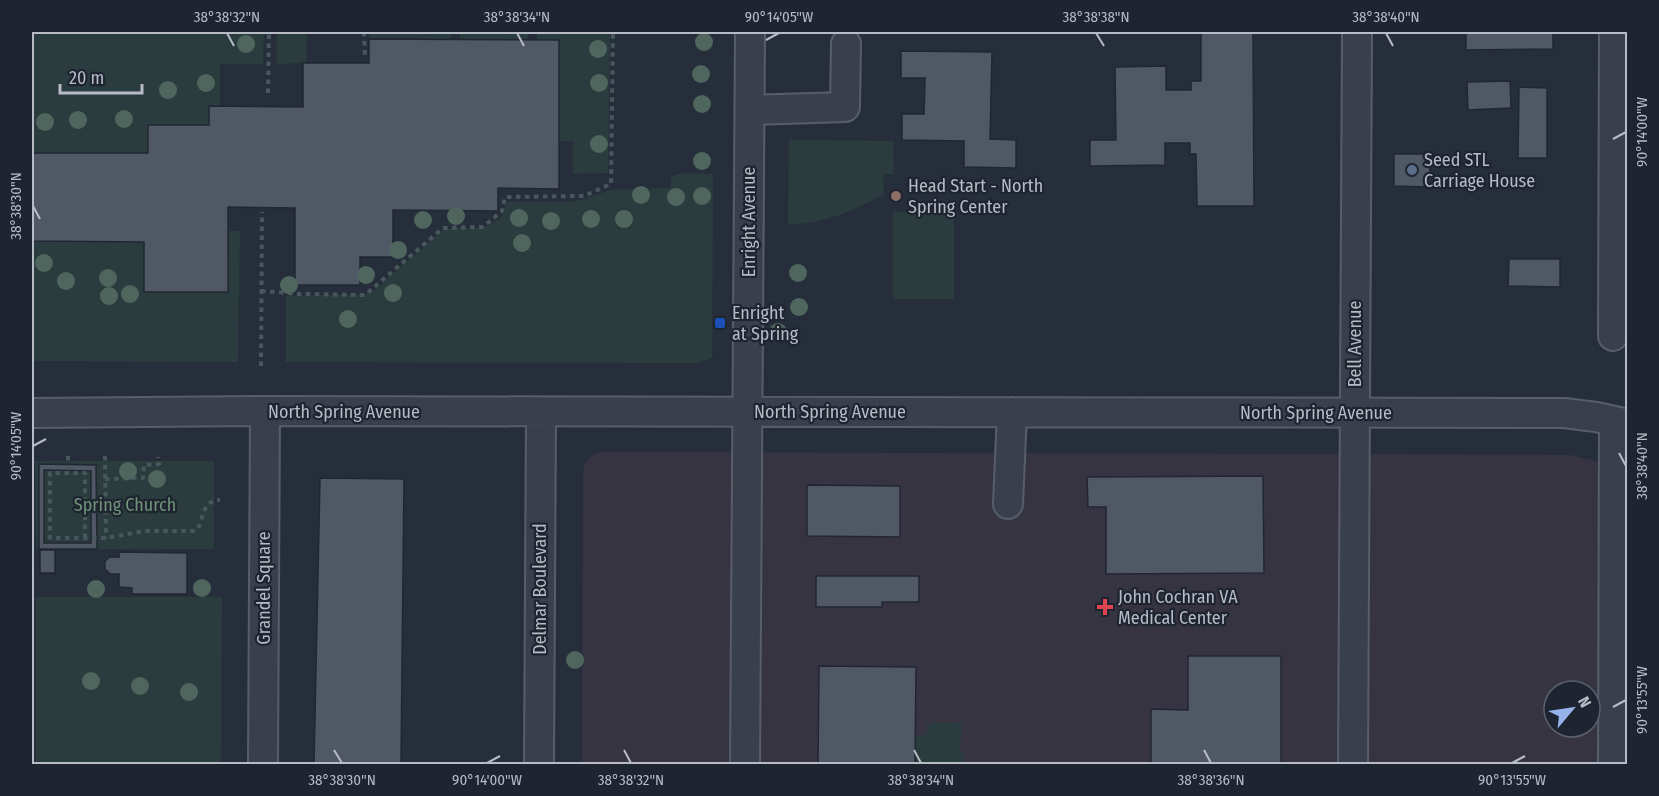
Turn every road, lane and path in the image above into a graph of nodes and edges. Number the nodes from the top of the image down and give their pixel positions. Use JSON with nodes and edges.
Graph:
{"nodes":[{"id":1,"x":269,"y":32,"type":"edge"},
{"id":2,"x":364,"y":32,"type":"edge"},
{"id":3,"x":613,"y":32,"type":"edge"},
{"id":4,"x":750,"y":32,"type":"edge"},
{"id":5,"x":1357,"y":32,"type":"edge"},
{"id":6,"x":1614,"y":32,"type":"edge"},
{"id":7,"x":846,"y":44,"type":"dead end"},
{"id":8,"x":365,"y":57,"type":"dead end"},
{"id":9,"x":268,"y":93,"type":"dead end"},
{"id":10,"x":750,"y":110,"type":"junction"},
{"id":11,"x":262,"y":212,"type":"dead end"},
{"id":12,"x":261,"y":291,"type":"junction"},
{"id":13,"x":1613,"y":336,"type":"dead end"},
{"id":14,"x":261,"y":366,"type":"dead end"},
{"id":15,"x":265,"y":411,"type":"junction"},
{"id":16,"x":747,"y":412,"type":"junction"},
{"id":17,"x":1012,"y":412,"type":"junction"},
{"id":18,"x":32,"y":413,"type":"edge"},
{"id":19,"x":542,"y":413,"type":"junction"},
{"id":20,"x":1355,"y":413,"type":"junction"},
{"id":21,"x":1621,"y":423,"type":"edge"},
{"id":22,"x":68,"y":456,"type":"dead end"},
{"id":23,"x":105,"y":456,"type":"dead end"},
{"id":24,"x":158,"y":457,"type":"dead end"},
{"id":25,"x":68,"y":473,"type":"junction"},
{"id":26,"x":105,"y":479,"type":"junction"},
{"id":27,"x":220,"y":500,"type":"dead end"},
{"id":28,"x":1008,"y":504,"type":"dead end"},
{"id":29,"x":85,"y":538,"type":"junction"},
{"id":30,"x":106,"y":538,"type":"junction"},
{"id":31,"x":263,"y":765,"type":"edge"},
{"id":32,"x":539,"y":765,"type":"edge"},
{"id":33,"x":746,"y":765,"type":"edge"},
{"id":34,"x":1353,"y":765,"type":"edge"},
{"id":35,"x":1612,"y":765,"type":"edge"}],
"edges":[{"from":1,"to":9,"type":"path"},
{"from":2,"to":8,"type":"path"},
{"from":3,"to":12,"type":"path"},
{"from":4,"to":10,"type":"street","name":"Enright Avenue"},
{"from":5,"to":20,"type":"street","name":"Bell Avenue"},
{"from":6,"to":13,"type":"street"},
{"from":7,"to":10,"type":"street"},
{"from":10,"to":16,"type":"street","name":"Enright Avenue"},
{"from":11,"to":12,"type":"path"},
{"from":12,"to":14,"type":"path"},
{"from":15,"to":18,"type":"street","name":"North Spring Avenue"},
{"from":15,"to":19,"type":"street","name":"North Spring Avenue"},
{"from":15,"to":31,"type":"street","name":"Grandel Square"},
{"from":16,"to":17,"type":"street","name":"North Spring Avenue"},
{"from":16,"to":19,"type":"street","name":"North Spring Avenue"},
{"from":16,"to":33,"type":"street","name":"Enright Avenue"},
{"from":17,"to":20,"type":"street","name":"North Spring Avenue"},
{"from":17,"to":28,"type":"street"},
{"from":19,"to":32,"type":"street","name":"Delmar Boulevard"},
{"from":20,"to":21,"type":"street","name":"North Spring Avenue"},
{"from":20,"to":34,"type":"street","name":"Bell Avenue"},
{"from":21,"to":35,"type":"street"},
{"from":22,"to":25,"type":"path"},
{"from":23,"to":26,"type":"path"},
{"from":24,"to":26,"type":"path"},
{"from":25,"to":29,"type":"path"},
{"from":25,"to":29,"type":"path"},
{"from":26,"to":30,"type":"path"},
{"from":27,"to":30,"type":"path"},
{"from":29,"to":30,"type":"path"}]}
